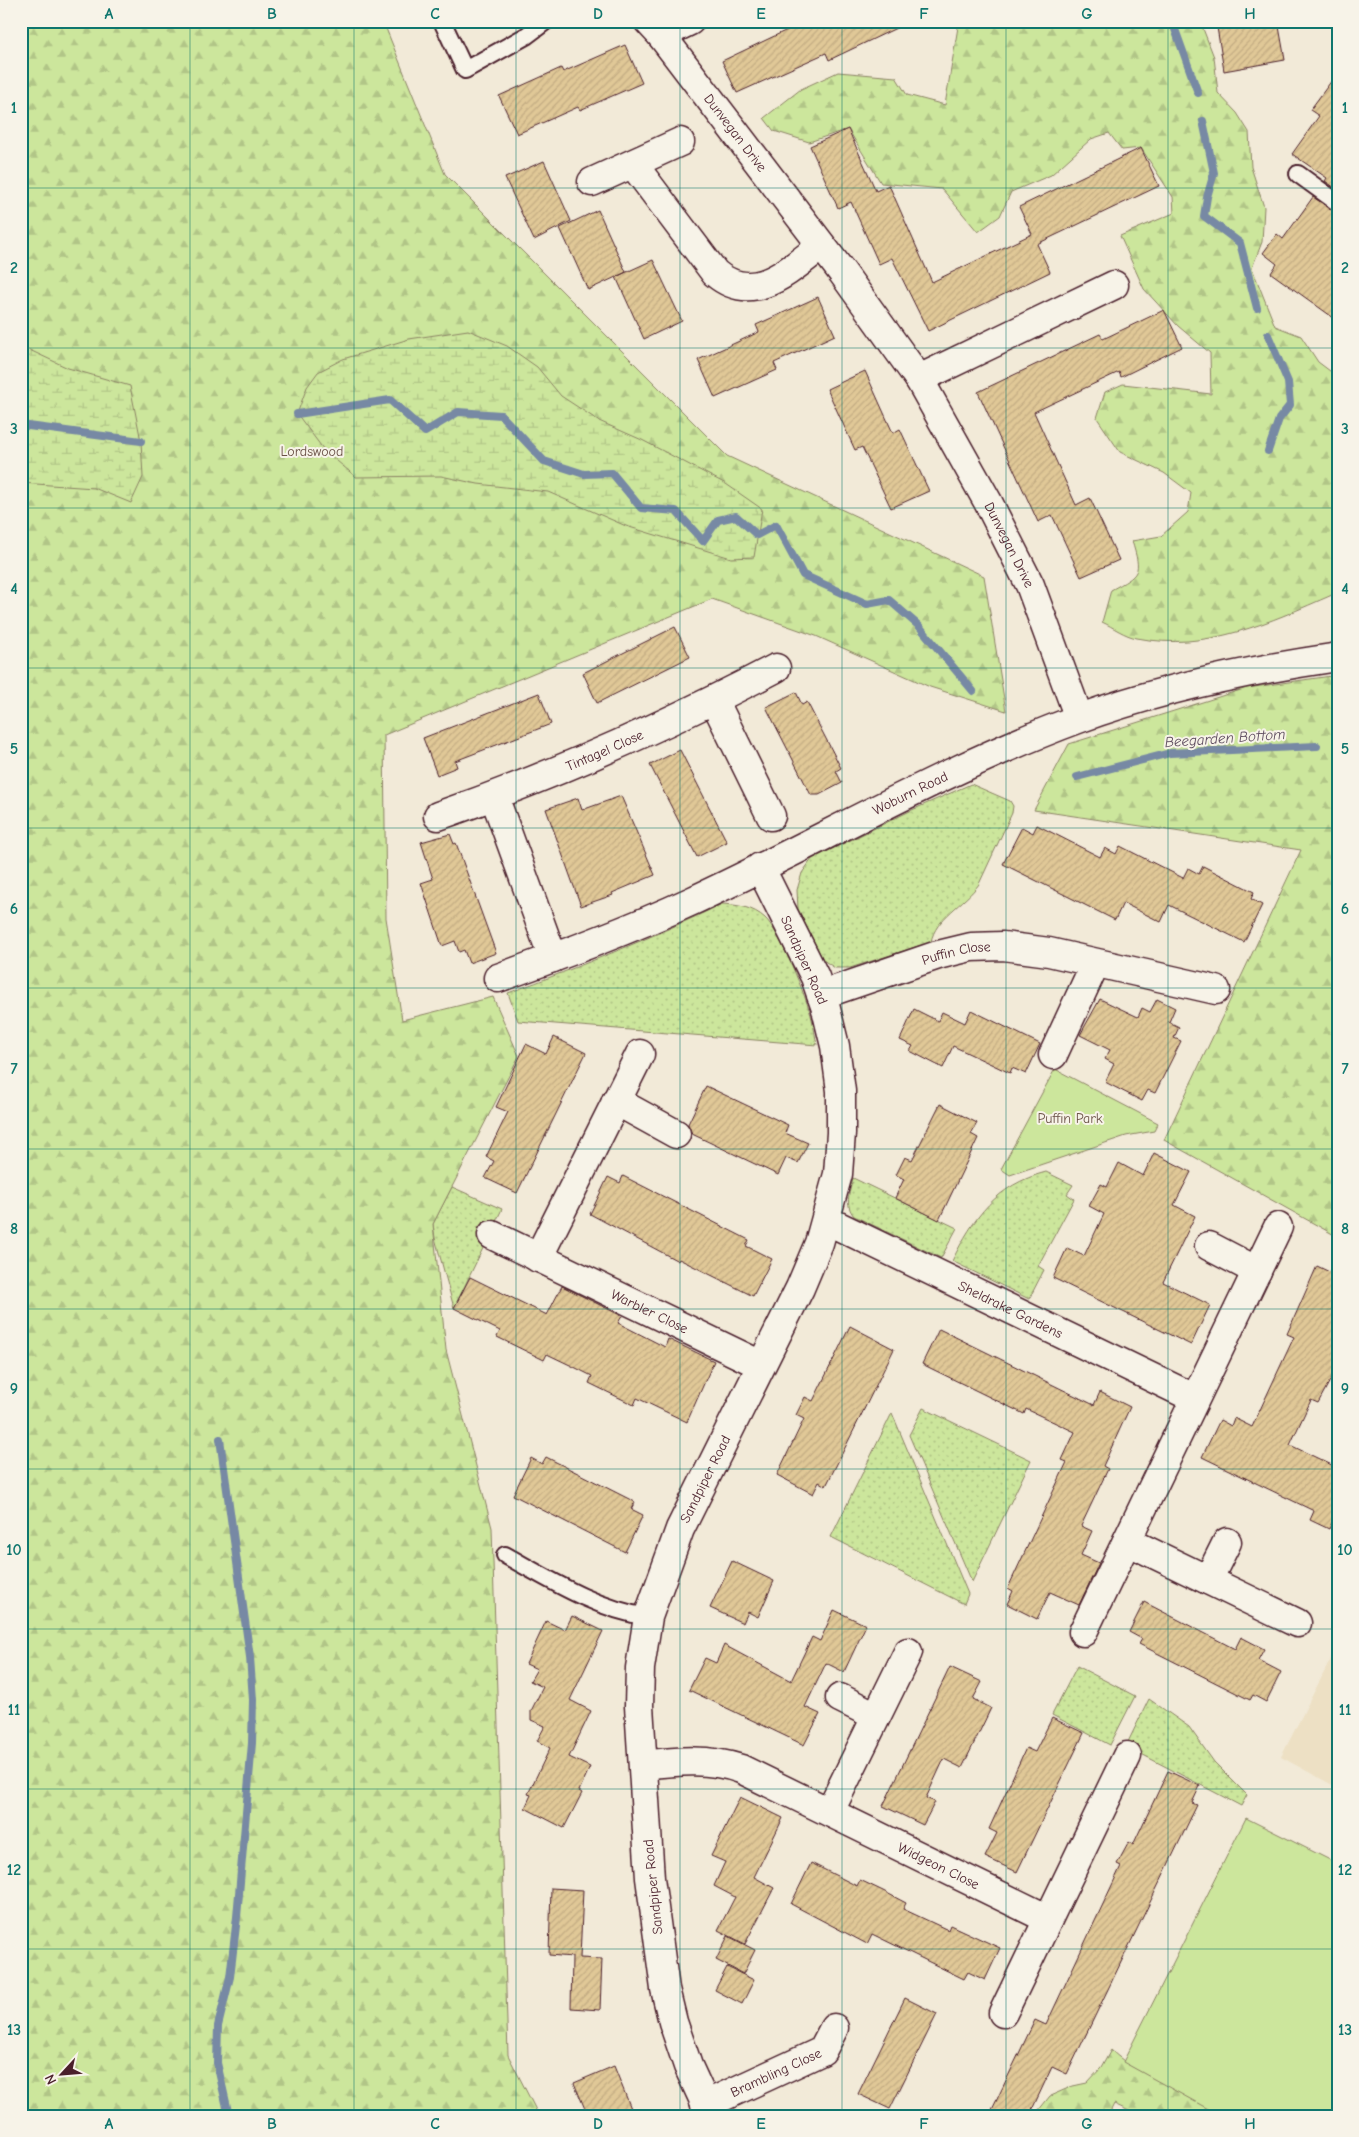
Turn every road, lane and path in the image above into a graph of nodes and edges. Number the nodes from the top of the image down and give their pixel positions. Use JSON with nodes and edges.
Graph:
{"nodes":[{"id":1,"x":442,"y":21,"type":"edge"},
{"id":2,"x":546,"y":21,"type":"edge"},
{"id":3,"x":690,"y":21,"type":"edge"},
{"id":4,"x":655,"y":28,"type":"edge"},
{"id":5,"x":680,"y":142,"type":"dead end"},
{"id":6,"x":633,"y":164,"type":"junction"},
{"id":7,"x":1298,"y":174,"type":"dead end"},
{"id":8,"x":592,"y":182,"type":"dead end"},
{"id":9,"x":1338,"y":203,"type":"edge"},
{"id":10,"x":821,"y":246,"type":"junction"},
{"id":11,"x":1114,"y":285,"type":"dead end"},
{"id":12,"x":919,"y":379,"type":"junction"},
{"id":13,"x":1338,"y":657,"type":"edge"},
{"id":14,"x":776,"y":668,"type":"dead end"},
{"id":15,"x":714,"y":700,"type":"junction"},
{"id":16,"x":1080,"y":718,"type":"junction"},
{"id":17,"x":494,"y":796,"type":"junction"},
{"id":18,"x":438,"y":816,"type":"dead end"},
{"id":19,"x":771,"y":816,"type":"dead end"},
{"id":20,"x":760,"y":867,"type":"junction"},
{"id":21,"x":553,"y":958,"type":"junction"},
{"id":22,"x":1095,"y":964,"type":"junction"},
{"id":23,"x":498,"y":978,"type":"dead end"},
{"id":24,"x":1216,"y":990,"type":"dead end"},
{"id":25,"x":821,"y":995,"type":"junction"},
{"id":26,"x":640,"y":1054,"type":"dead end"},
{"id":27,"x":1053,"y":1055,"type":"dead end"},
{"id":28,"x":616,"y":1101,"type":"junction"},
{"id":29,"x":676,"y":1134,"type":"dead end"},
{"id":30,"x":826,"y":1220,"type":"junction"},
{"id":31,"x":1278,"y":1227,"type":"dead end"},
{"id":32,"x":492,"y":1235,"type":"dead end"},
{"id":33,"x":1209,"y":1246,"type":"dead end"},
{"id":34,"x":538,"y":1258,"type":"junction"},
{"id":35,"x":1257,"y":1271,"type":"junction"},
{"id":36,"x":761,"y":1366,"type":"junction"},
{"id":37,"x":1194,"y":1398,"type":"junction"},
{"id":38,"x":1127,"y":1541,"type":"junction"},
{"id":39,"x":1227,"y":1542,"type":"dead end"},
{"id":40,"x":505,"y":1555,"type":"dead end"},
{"id":41,"x":1208,"y":1580,"type":"junction"},
{"id":42,"x":648,"y":1617,"type":"junction"},
{"id":43,"x":1296,"y":1623,"type":"dead end"},
{"id":44,"x":1083,"y":1632,"type":"dead end"},
{"id":45,"x":908,"y":1652,"type":"dead end"},
{"id":46,"x":840,"y":1698,"type":"dead end"},
{"id":47,"x":876,"y":1716,"type":"junction"},
{"id":48,"x":1127,"y":1756,"type":"dead end"},
{"id":49,"x":644,"y":1765,"type":"junction"},
{"id":50,"x":830,"y":1811,"type":"junction"},
{"id":51,"x":1048,"y":1919,"type":"junction"},
{"id":52,"x":1003,"y":2013,"type":"dead end"},
{"id":53,"x":834,"y":2028,"type":"dead end"},
{"id":54,"x":708,"y":2110,"type":"edge"}],
"edges":[{"from":1,"to":2,"type":"lane"},
{"from":3,"to":4,"type":"street"},
{"from":4,"to":10,"type":"street","name":"Dunvegan Drive"},
{"from":5,"to":6,"type":"street"},
{"from":6,"to":8,"type":"street"},
{"from":6,"to":10,"type":"street"},
{"from":7,"to":9,"type":"lane"},
{"from":10,"to":12,"type":"street","name":"Dunvegan Drive"},
{"from":11,"to":12,"type":"street"},
{"from":12,"to":16,"type":"street","name":"Dunvegan Drive"},
{"from":13,"to":16,"type":"street","name":"Woburn Road"},
{"from":14,"to":15,"type":"street","name":"Tintagel Close"},
{"from":15,"to":17,"type":"street","name":"Tintagel Close"},
{"from":15,"to":19,"type":"street"},
{"from":16,"to":20,"type":"street","name":"Woburn Road"},
{"from":17,"to":18,"type":"street","name":"Tintagel Close"},
{"from":17,"to":21,"type":"street"},
{"from":20,"to":21,"type":"street","name":"Woburn Road"},
{"from":20,"to":25,"type":"street","name":"Sandpiper Road"},
{"from":21,"to":23,"type":"street","name":"Woburn Road"},
{"from":22,"to":24,"type":"street","name":"Puffin Close"},
{"from":22,"to":25,"type":"street","name":"Puffin Close"},
{"from":22,"to":27,"type":"street"},
{"from":25,"to":30,"type":"street","name":"Sandpiper Road"},
{"from":26,"to":28,"type":"street"},
{"from":28,"to":29,"type":"street"},
{"from":28,"to":34,"type":"street"},
{"from":30,"to":36,"type":"street","name":"Sandpiper Road"},
{"from":30,"to":37,"type":"street","name":"Sheldrake Gardens"},
{"from":31,"to":35,"type":"street"},
{"from":32,"to":34,"type":"street","name":"Warbler Close"},
{"from":33,"to":35,"type":"street"},
{"from":34,"to":36,"type":"street","name":"Warbler Close"},
{"from":35,"to":37,"type":"street"},
{"from":36,"to":42,"type":"street","name":"Sandpiper Road"},
{"from":37,"to":38,"type":"street"},
{"from":38,"to":41,"type":"street"},
{"from":38,"to":44,"type":"street"},
{"from":39,"to":41,"type":"street"},
{"from":40,"to":42,"type":"lane"},
{"from":41,"to":43,"type":"street"},
{"from":42,"to":49,"type":"street","name":"Sandpiper Road"},
{"from":45,"to":47,"type":"street"},
{"from":46,"to":47,"type":"street"},
{"from":47,"to":50,"type":"street"},
{"from":48,"to":51,"type":"street"},
{"from":49,"to":50,"type":"street","name":"Widgeon Close"},
{"from":49,"to":54,"type":"street","name":"Sandpiper Road"},
{"from":50,"to":51,"type":"street","name":"Widgeon Close"},
{"from":51,"to":52,"type":"street"},
{"from":53,"to":54,"type":"street","name":"Brambling Close"}]}
